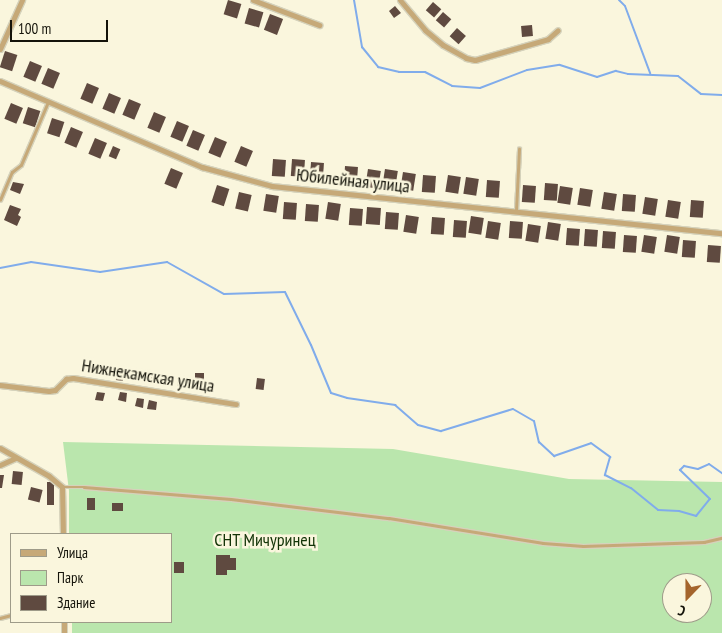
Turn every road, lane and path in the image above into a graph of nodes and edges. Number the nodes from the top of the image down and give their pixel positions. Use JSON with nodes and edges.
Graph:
{"nodes":[{"id":1,"x":22,"y":0,"type":"edge"},
{"id":2,"x":253,"y":0,"type":"edge"},
{"id":3,"x":400,"y":0,"type":"edge"},
{"id":4,"x":319,"y":24,"type":"dead end"},
{"id":5,"x":558,"y":30,"type":"dead end"},
{"id":6,"x":0,"y":49,"type":"edge"},
{"id":7,"x":0,"y":81,"type":"edge"},
{"id":8,"x":48,"y":102,"type":"junction"},
{"id":9,"x":519,"y":149,"type":"dead end"},
{"id":10,"x":0,"y":200,"type":"edge"},
{"id":11,"x":516,"y":212,"type":"junction"},
{"id":12,"x":722,"y":233,"type":"edge"},
{"id":13,"x":0,"y":385,"type":"edge"},
{"id":14,"x":236,"y":404,"type":"dead end"},
{"id":15,"x":0,"y":448,"type":"edge"},
{"id":16,"x":16,"y":458,"type":"junction"},
{"id":17,"x":0,"y":465,"type":"edge"},
{"id":18,"x":62,"y":487,"type":"junction"},
{"id":19,"x":64,"y":533,"type":"edge"},
{"id":20,"x":722,"y":538,"type":"edge"}],
"edges":[{"from":1,"to":6,"type":"street"},
{"from":2,"to":4,"type":"street"},
{"from":3,"to":5,"type":"street"},
{"from":7,"to":8,"type":"street","name":"Юбилейная улица"},
{"from":8,"to":10,"type":"lane"},
{"from":8,"to":11,"type":"street","name":"Юбилейная улица"},
{"from":9,"to":11,"type":"lane"},
{"from":11,"to":12,"type":"street","name":"Юбилейная улица"},
{"from":13,"to":14,"type":"street","name":"Нижнекамская улица"},
{"from":15,"to":16,"type":"street"},
{"from":16,"to":17,"type":"street"},
{"from":16,"to":18,"type":"street"},
{"from":18,"to":19,"type":"street"},
{"from":18,"to":20,"type":"lane"}]}
